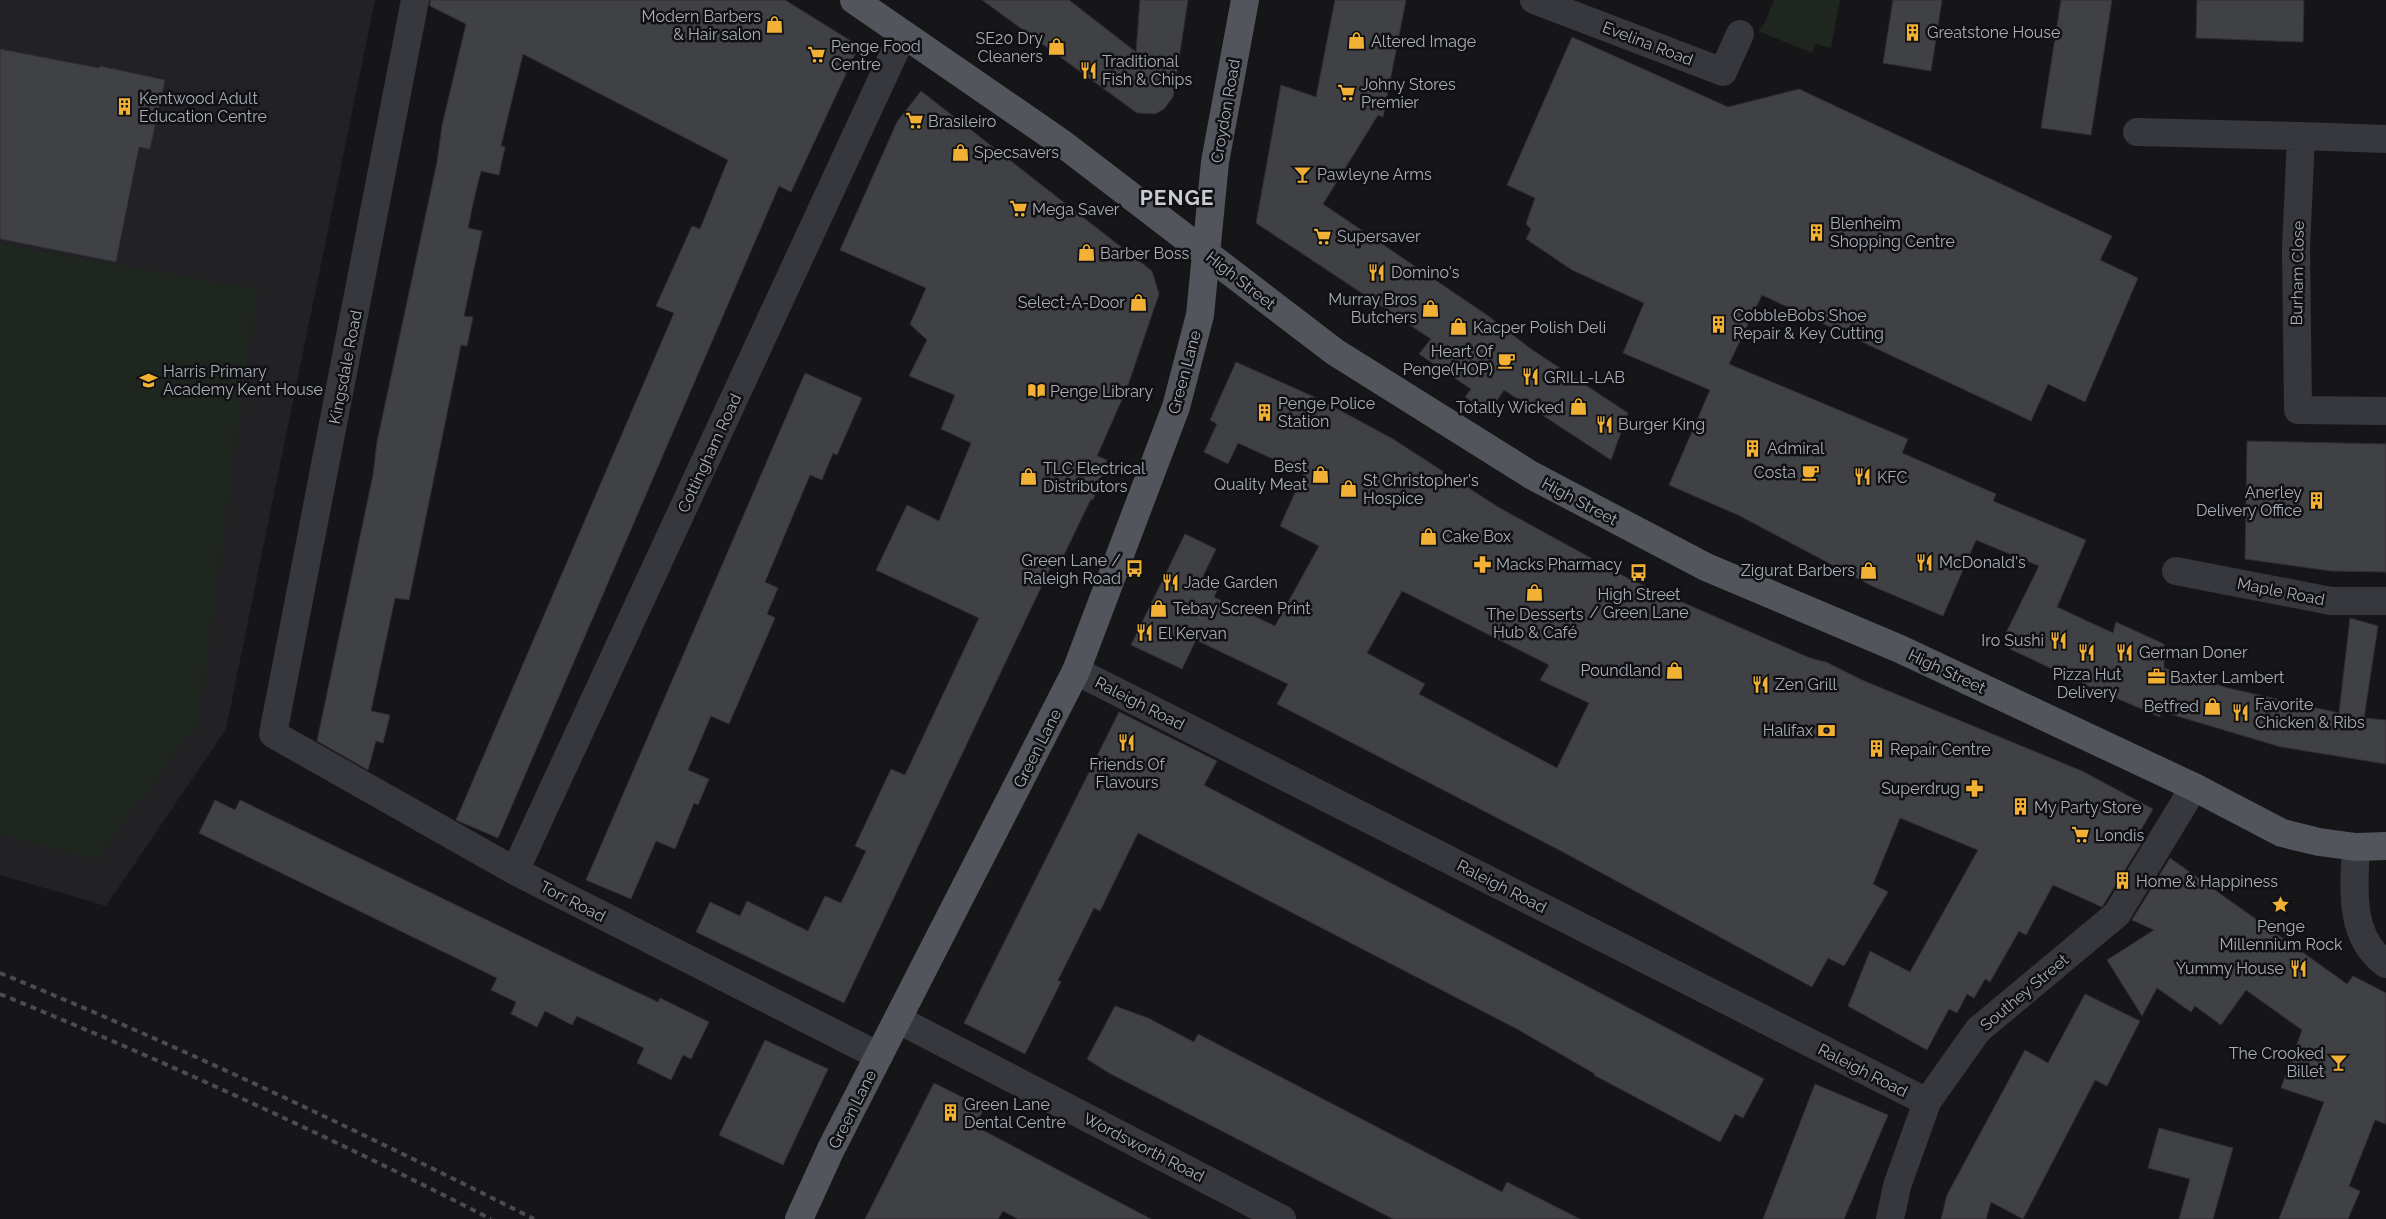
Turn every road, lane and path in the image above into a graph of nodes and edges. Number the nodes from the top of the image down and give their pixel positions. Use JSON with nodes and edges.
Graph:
{"nodes":[{"id":1,"x":415,"y":0,"type":"edge"},
{"id":2,"x":854,"y":0,"type":"edge"},
{"id":3,"x":1245,"y":0,"type":"edge"},
{"id":4,"x":1534,"y":0,"type":"edge"},
{"id":5,"x":903,"y":34,"type":"junction"},
{"id":6,"x":1740,"y":34,"type":"dead end"},
{"id":7,"x":2137,"y":132,"type":"dead end"},
{"id":8,"x":2301,"y":136,"type":"junction"},
{"id":9,"x":2386,"y":138,"type":"edge"},
{"id":10,"x":1205,"y":252,"type":"junction"},
{"id":11,"x":2386,"y":411,"type":"edge"},
{"id":12,"x":2176,"y":571,"type":"dead end"},
{"id":13,"x":2386,"y":602,"type":"edge"},
{"id":14,"x":1076,"y":671,"type":"junction"},
{"id":15,"x":273,"y":734,"type":"joint"},
{"id":16,"x":2194,"y":787,"type":"junction"},
{"id":17,"x":2386,"y":846,"type":"edge"},
{"id":18,"x":2356,"y":847,"type":"junction"},
{"id":19,"x":515,"y":872,"type":"junction"},
{"id":20,"x":2386,"y":964,"type":"edge"},
{"id":21,"x":899,"y":1020,"type":"junction"},
{"id":22,"x":879,"y":1056,"type":"junction"},
{"id":23,"x":1927,"y":1102,"type":"junction"},
{"id":24,"x":799,"y":1219,"type":"edge"},
{"id":25,"x":1282,"y":1219,"type":"edge"},
{"id":26,"x":1890,"y":1219,"type":"edge"}],
"edges":[{"from":1,"to":15,"type":"street","name":"Kingsdale Road"},
{"from":2,"to":5,"type":"main road","name":"High Street"},
{"from":3,"to":10,"type":"main road","name":"Croydon Road"},
{"from":4,"to":6,"type":"street","name":"Evelina Road"},
{"from":5,"to":10,"type":"main road","name":"High Street"},
{"from":5,"to":19,"type":"street","name":"Cottingham Road"},
{"from":7,"to":8,"type":"street"},
{"from":8,"to":9,"type":"street"},
{"from":8,"to":11,"type":"street","name":"Burham Close"},
{"from":10,"to":14,"type":"main road","name":"Green Lane"},
{"from":10,"to":16,"type":"main road","name":"High Street"},
{"from":12,"to":13,"type":"street","name":"Maple Road"},
{"from":14,"to":21,"type":"main road","name":"Green Lane"},
{"from":14,"to":23,"type":"street","name":"Raleigh Road"},
{"from":15,"to":19,"type":"street","name":"Torr Road"},
{"from":16,"to":18,"type":"main road","name":"High Street"},
{"from":16,"to":23,"type":"street","name":"Southey Street"},
{"from":17,"to":18,"type":"main road","name":"High Street"},
{"from":18,"to":20,"type":"street"},
{"from":19,"to":22,"type":"street","name":"Torr Road"},
{"from":21,"to":22,"type":"main road","name":"Green Lane"},
{"from":21,"to":25,"type":"street","name":"Wordsworth Road"},
{"from":22,"to":24,"type":"main road","name":"Green Lane"},
{"from":23,"to":26,"type":"street","name":"Southey Street"}]}
